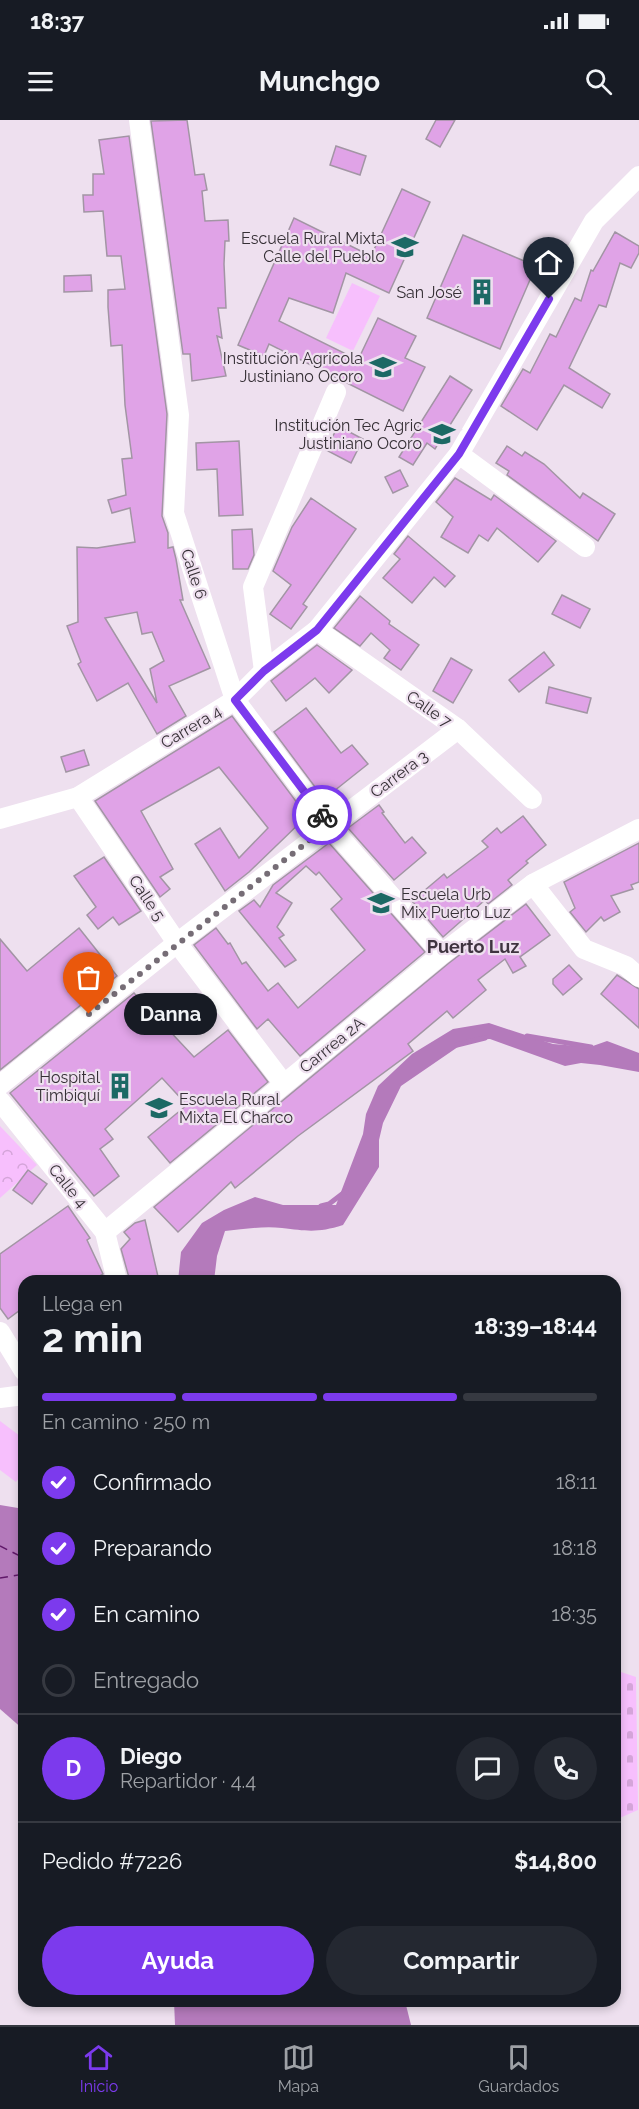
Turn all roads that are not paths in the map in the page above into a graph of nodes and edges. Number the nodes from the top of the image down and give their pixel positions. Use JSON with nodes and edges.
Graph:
{"nodes":[{"id":1,"x":139,"y":120,"type":"edge"},
{"id":2,"x":639,"y":176,"type":"edge"},
{"id":3,"x":336,"y":392,"type":"dead end"},
{"id":4,"x":459,"y":454,"type":"junction"},
{"id":5,"x":585,"y":547,"type":"dead end"},
{"id":6,"x":317,"y":630,"type":"junction"},
{"id":7,"x":264,"y":671,"type":"junction"},
{"id":8,"x":235,"y":700,"type":"junction"},
{"id":9,"x":458,"y":729,"type":"junction"},
{"id":10,"x":78,"y":797,"type":"junction"},
{"id":11,"x":531,"y":799,"type":"dead end"},
{"id":12,"x":0,"y":819,"type":"edge"},
{"id":13,"x":329,"y":825,"type":"junction"},
{"id":14,"x":639,"y":829,"type":"edge"},
{"id":15,"x":533,"y":884,"type":"junction"},
{"id":16,"x":177,"y":943,"type":"junction"},
{"id":17,"x":442,"y":954,"type":"junction"},
{"id":18,"x":639,"y":977,"type":"edge"},
{"id":19,"x":284,"y":1084,"type":"junction"},
{"id":20,"x":0,"y":1085,"type":"edge"},
{"id":21,"x":0,"y":1101,"type":"edge"},
{"id":22,"x":105,"y":1232,"type":"junction"},
{"id":23,"x":116,"y":1275,"type":"edge"},
{"id":24,"x":0,"y":1332,"type":"edge"},
{"id":25,"x":18,"y":1361,"type":"edge"},
{"id":26,"x":18,"y":1396,"type":"edge"},
{"id":27,"x":0,"y":1398,"type":"edge"}],
"edges":[{"from":1,"to":8,"type":"street","name":"Calle 6"},
{"from":2,"to":4,"type":"street","name":"Carrera 4"},
{"from":3,"to":7,"type":"street"},
{"from":4,"to":5,"type":"street"},
{"from":4,"to":6,"type":"street","name":"Carrera 4"},
{"from":6,"to":7,"type":"street","name":"Carrera 4"},
{"from":6,"to":9,"type":"street","name":"Calle 7"},
{"from":7,"to":8,"type":"street","name":"Carrera 4"},
{"from":8,"to":10,"type":"street","name":"Carrera 4"},
{"from":8,"to":13,"type":"street","name":"Calle 6"},
{"from":9,"to":11,"type":"street","name":"Calle 7"},
{"from":9,"to":13,"type":"street","name":"Carrera 3"},
{"from":10,"to":12,"type":"street","name":"Carrera 4"},
{"from":10,"to":16,"type":"street","name":"Calle 5"},
{"from":13,"to":16,"type":"street","name":"Carrera 3"},
{"from":13,"to":17,"type":"street","name":"Calle 6"},
{"from":14,"to":15,"type":"street","name":"Carrrea 2A"},
{"from":15,"to":17,"type":"street","name":"Carrrea 2A"},
{"from":15,"to":18,"type":"street"},
{"from":16,"to":19,"type":"street","name":"Calle 5"},
{"from":16,"to":20,"type":"street","name":"Carrera 3"},
{"from":17,"to":19,"type":"street","name":"Carrrea 2A"},
{"from":19,"to":22,"type":"street","name":"Carrrea 2A"},
{"from":21,"to":22,"type":"street","name":"Calle 4"},
{"from":22,"to":23,"type":"street","name":"Calle 4"},
{"from":24,"to":25,"type":"street"},
{"from":26,"to":27,"type":"street"}]}
